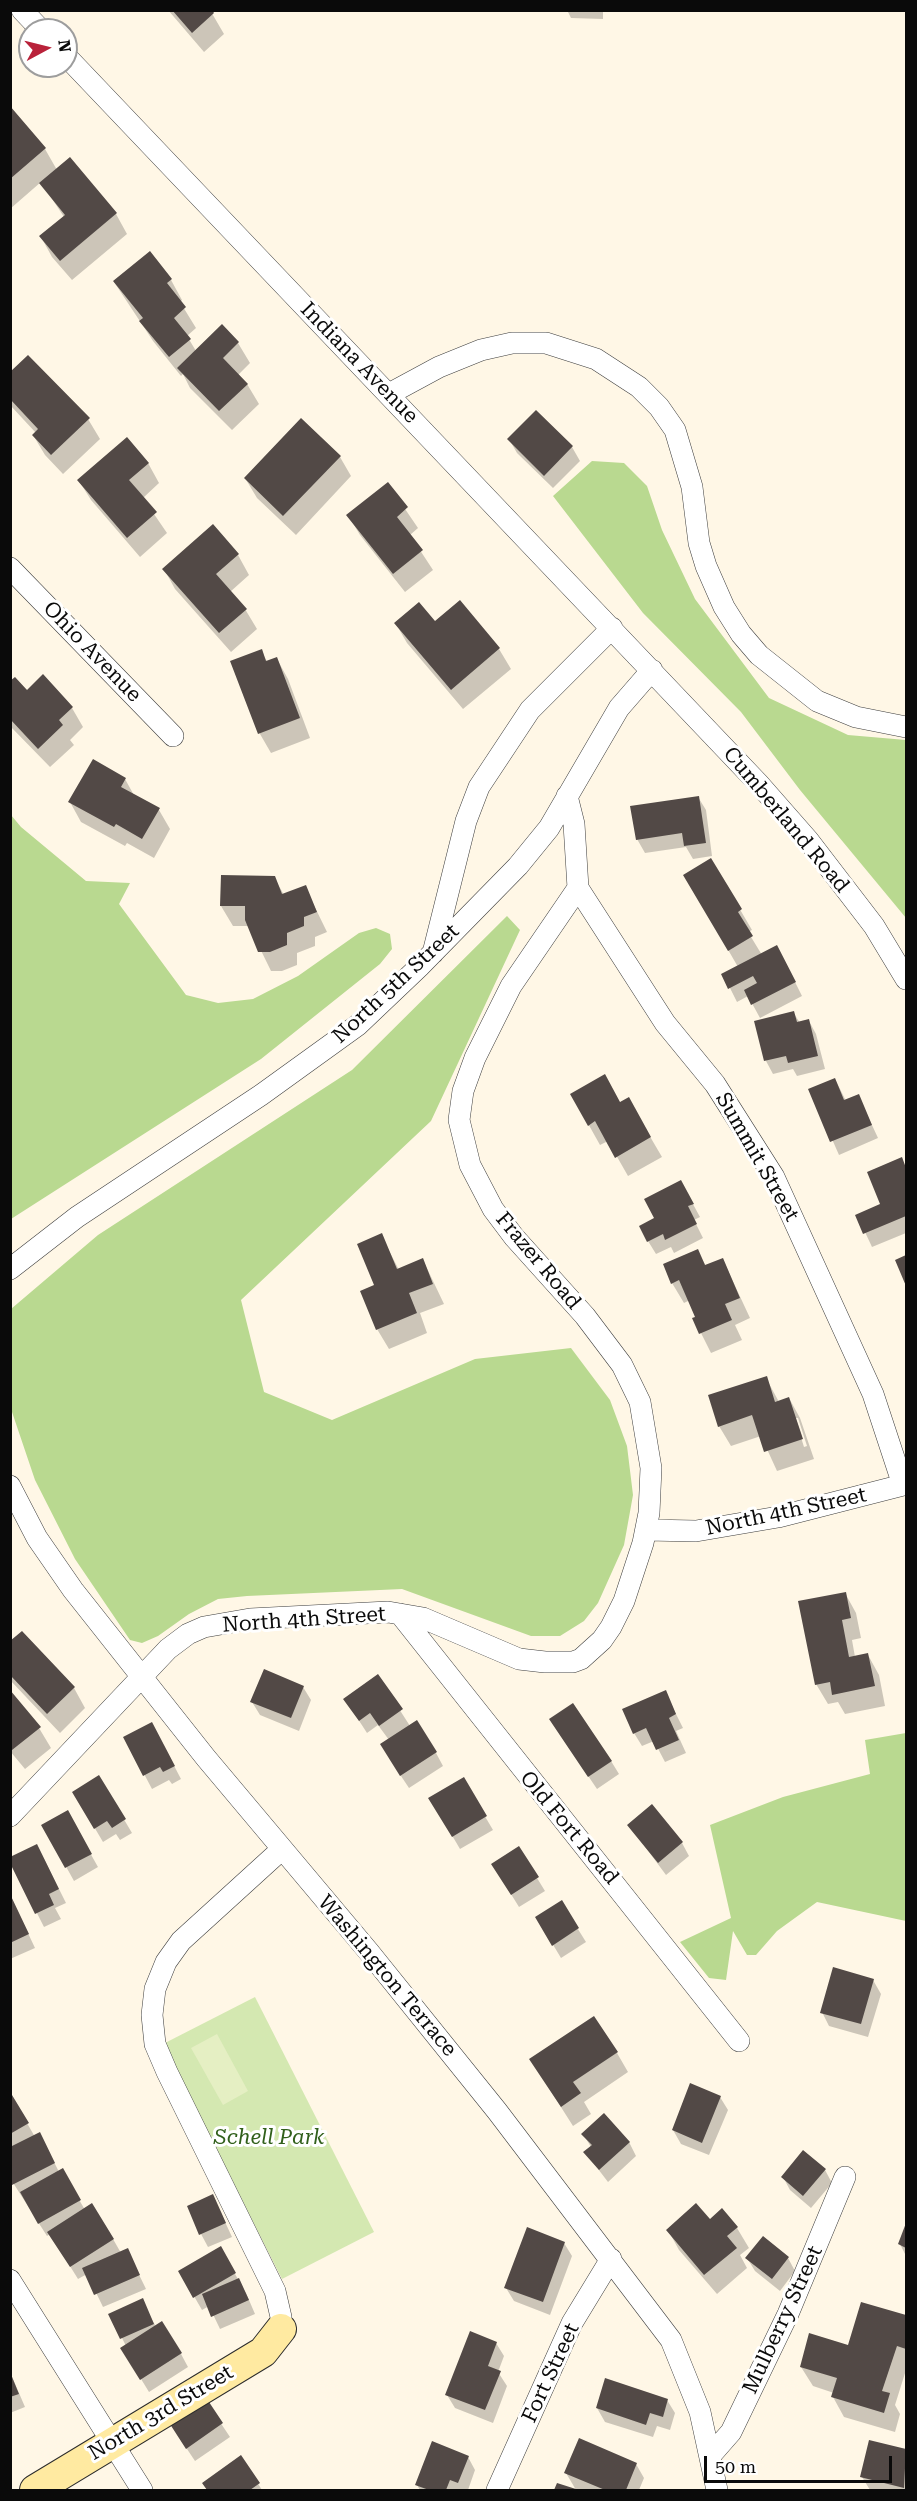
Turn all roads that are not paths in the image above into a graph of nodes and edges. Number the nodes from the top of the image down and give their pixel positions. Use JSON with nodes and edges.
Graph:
{"nodes":[{"id":1,"x":78,"y":69,"type":"edge"},
{"id":2,"x":389,"y":394,"type":"junction"},
{"id":3,"x":10,"y":568,"type":"edge"},
{"id":4,"x":612,"y":628,"type":"junction"},
{"id":5,"x":652,"y":670,"type":"junction"},
{"id":6,"x":906,"y":727,"type":"edge"},
{"id":7,"x":173,"y":736,"type":"dead end"},
{"id":8,"x":567,"y":796,"type":"junction"},
{"id":9,"x":578,"y":888,"type":"junction"},
{"id":10,"x":433,"y":954,"type":"junction"},
{"id":11,"x":906,"y":979,"type":"edge"},
{"id":12,"x":10,"y":1269,"type":"edge"},
{"id":13,"x":903,"y":1485,"type":"joint"},
{"id":14,"x":10,"y":1486,"type":"edge"},
{"id":15,"x":646,"y":1530,"type":"junction"},
{"id":16,"x":400,"y":1614,"type":"junction"},
{"id":17,"x":141,"y":1676,"type":"junction"},
{"id":18,"x":10,"y":1816,"type":"edge"},
{"id":19,"x":281,"y":1850,"type":"junction"},
{"id":20,"x":739,"y":2041,"type":"dead end"},
{"id":21,"x":844,"y":2177,"type":"dead end"},
{"id":22,"x":611,"y":2259,"type":"junction"},
{"id":23,"x":10,"y":2280,"type":"edge"},
{"id":24,"x":280,"y":2329,"type":"joint"},
{"id":25,"x":113,"y":2443,"type":"junction"},
{"id":26,"x":710,"y":2456,"type":"junction"},
{"id":27,"x":35,"y":2490,"type":"edge"},
{"id":28,"x":142,"y":2490,"type":"edge"},
{"id":29,"x":497,"y":2490,"type":"edge"},
{"id":30,"x":717,"y":2490,"type":"edge"}],
"edges":[{"from":1,"to":2,"type":"street","name":"Indiana Avenue"},
{"from":2,"to":4,"type":"street","name":"Indiana Avenue"},
{"from":2,"to":6,"type":"street"},
{"from":3,"to":7,"type":"street","name":"Ohio Avenue"},
{"from":4,"to":5,"type":"street","name":"Indiana Avenue"},
{"from":4,"to":10,"type":"street"},
{"from":5,"to":8,"type":"street","name":"North 5th Street"},
{"from":5,"to":11,"type":"street","name":"Cumberland Road"},
{"from":8,"to":9,"type":"street"},
{"from":8,"to":10,"type":"street","name":"North 5th Street"},
{"from":9,"to":13,"type":"street","name":"Summit Street"},
{"from":9,"to":15,"type":"street","name":"Frazer Road"},
{"from":10,"to":12,"type":"street","name":"North 5th Street"},
{"from":13,"to":15,"type":"street","name":"North 4th Street"},
{"from":14,"to":17,"type":"street","name":"Washington Terrace"},
{"from":15,"to":16,"type":"street","name":"North 4th Street"},
{"from":16,"to":17,"type":"street","name":"North 4th Street"},
{"from":16,"to":20,"type":"street","name":"Old Fort Road"},
{"from":17,"to":18,"type":"street","name":"North 4th Street"},
{"from":17,"to":19,"type":"street","name":"Washington Terrace"},
{"from":19,"to":22,"type":"street","name":"Washington Terrace"},
{"from":19,"to":24,"type":"street"},
{"from":21,"to":26,"type":"street","name":"Mulberry Street"},
{"from":22,"to":26,"type":"street","name":"Washington Terrace"},
{"from":22,"to":29,"type":"street","name":"Fort Street"},
{"from":23,"to":25,"type":"street"},
{"from":24,"to":25,"type":"street","name":"North 3rd Street"},
{"from":25,"to":27,"type":"street","name":"North 3rd Street"},
{"from":25,"to":28,"type":"street"},
{"from":26,"to":30,"type":"street","name":"Washington Terrace"}]}
